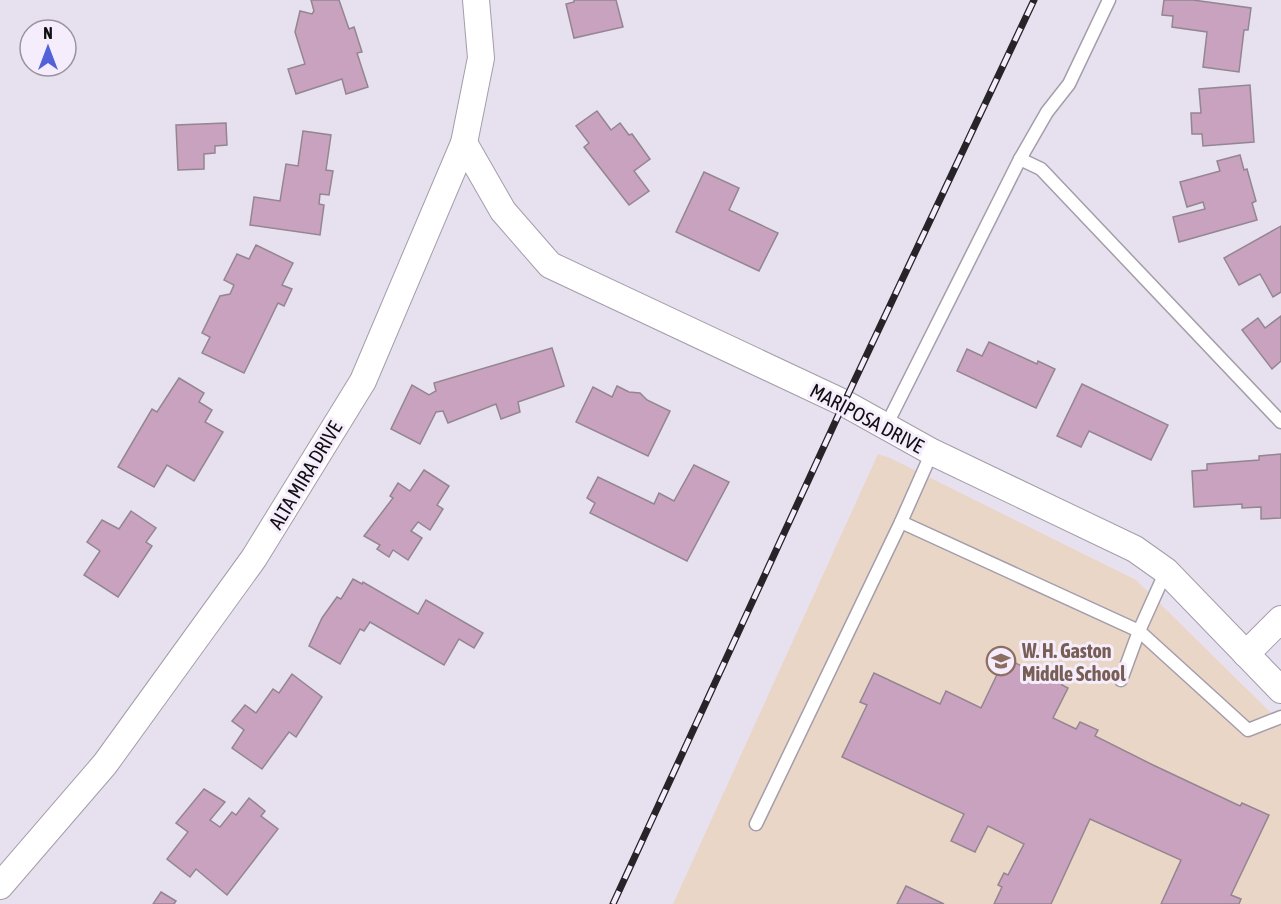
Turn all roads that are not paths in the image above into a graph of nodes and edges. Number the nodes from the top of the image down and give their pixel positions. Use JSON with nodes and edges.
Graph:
{"nodes":[{"id":1,"x":476,"y":0,"type":"edge"},
{"id":2,"x":1109,"y":0,"type":"edge"},
{"id":3,"x":464,"y":143,"type":"junction"},
{"id":4,"x":1020,"y":159,"type":"junction"},
{"id":5,"x":1281,"y":422,"type":"edge"},
{"id":6,"x":886,"y":426,"type":"junction"},
{"id":7,"x":932,"y":452,"type":"junction"},
{"id":8,"x":901,"y":522,"type":"junction"},
{"id":9,"x":1166,"y":571,"type":"junction"},
{"id":10,"x":1281,"y":618,"type":"edge"},
{"id":11,"x":1139,"y":630,"type":"junction"},
{"id":12,"x":1246,"y":654,"type":"junction"},
{"id":13,"x":1121,"y":680,"type":"dead end"},
{"id":14,"x":1281,"y":690,"type":"edge"},
{"id":15,"x":1281,"y":717,"type":"edge"},
{"id":16,"x":756,"y":824,"type":"dead end"},
{"id":17,"x":0,"y":886,"type":"edge"}],
"edges":[{"from":1,"to":3,"type":"street","name":"ALTA MIRA DRIVE"},
{"from":2,"to":4,"type":"lane"},
{"from":3,"to":6,"type":"street","name":"MARIPOSA DRIVE"},
{"from":3,"to":17,"type":"street","name":"ALTA MIRA DRIVE"},
{"from":4,"to":5,"type":"lane"},
{"from":4,"to":6,"type":"lane"},
{"from":6,"to":7,"type":"street","name":"MARIPOSA DRIVE"},
{"from":7,"to":8,"type":"lane"},
{"from":7,"to":9,"type":"street","name":"MARIPOSA DRIVE"},
{"from":8,"to":11,"type":"lane"},
{"from":8,"to":16,"type":"lane"},
{"from":9,"to":11,"type":"lane"},
{"from":9,"to":12,"type":"street","name":"MARIPOSA DRIVE"},
{"from":10,"to":12,"type":"street"},
{"from":11,"to":13,"type":"lane"},
{"from":11,"to":15,"type":"lane"},
{"from":12,"to":14,"type":"street","name":"MARIPOSA DRIVE"}]}
